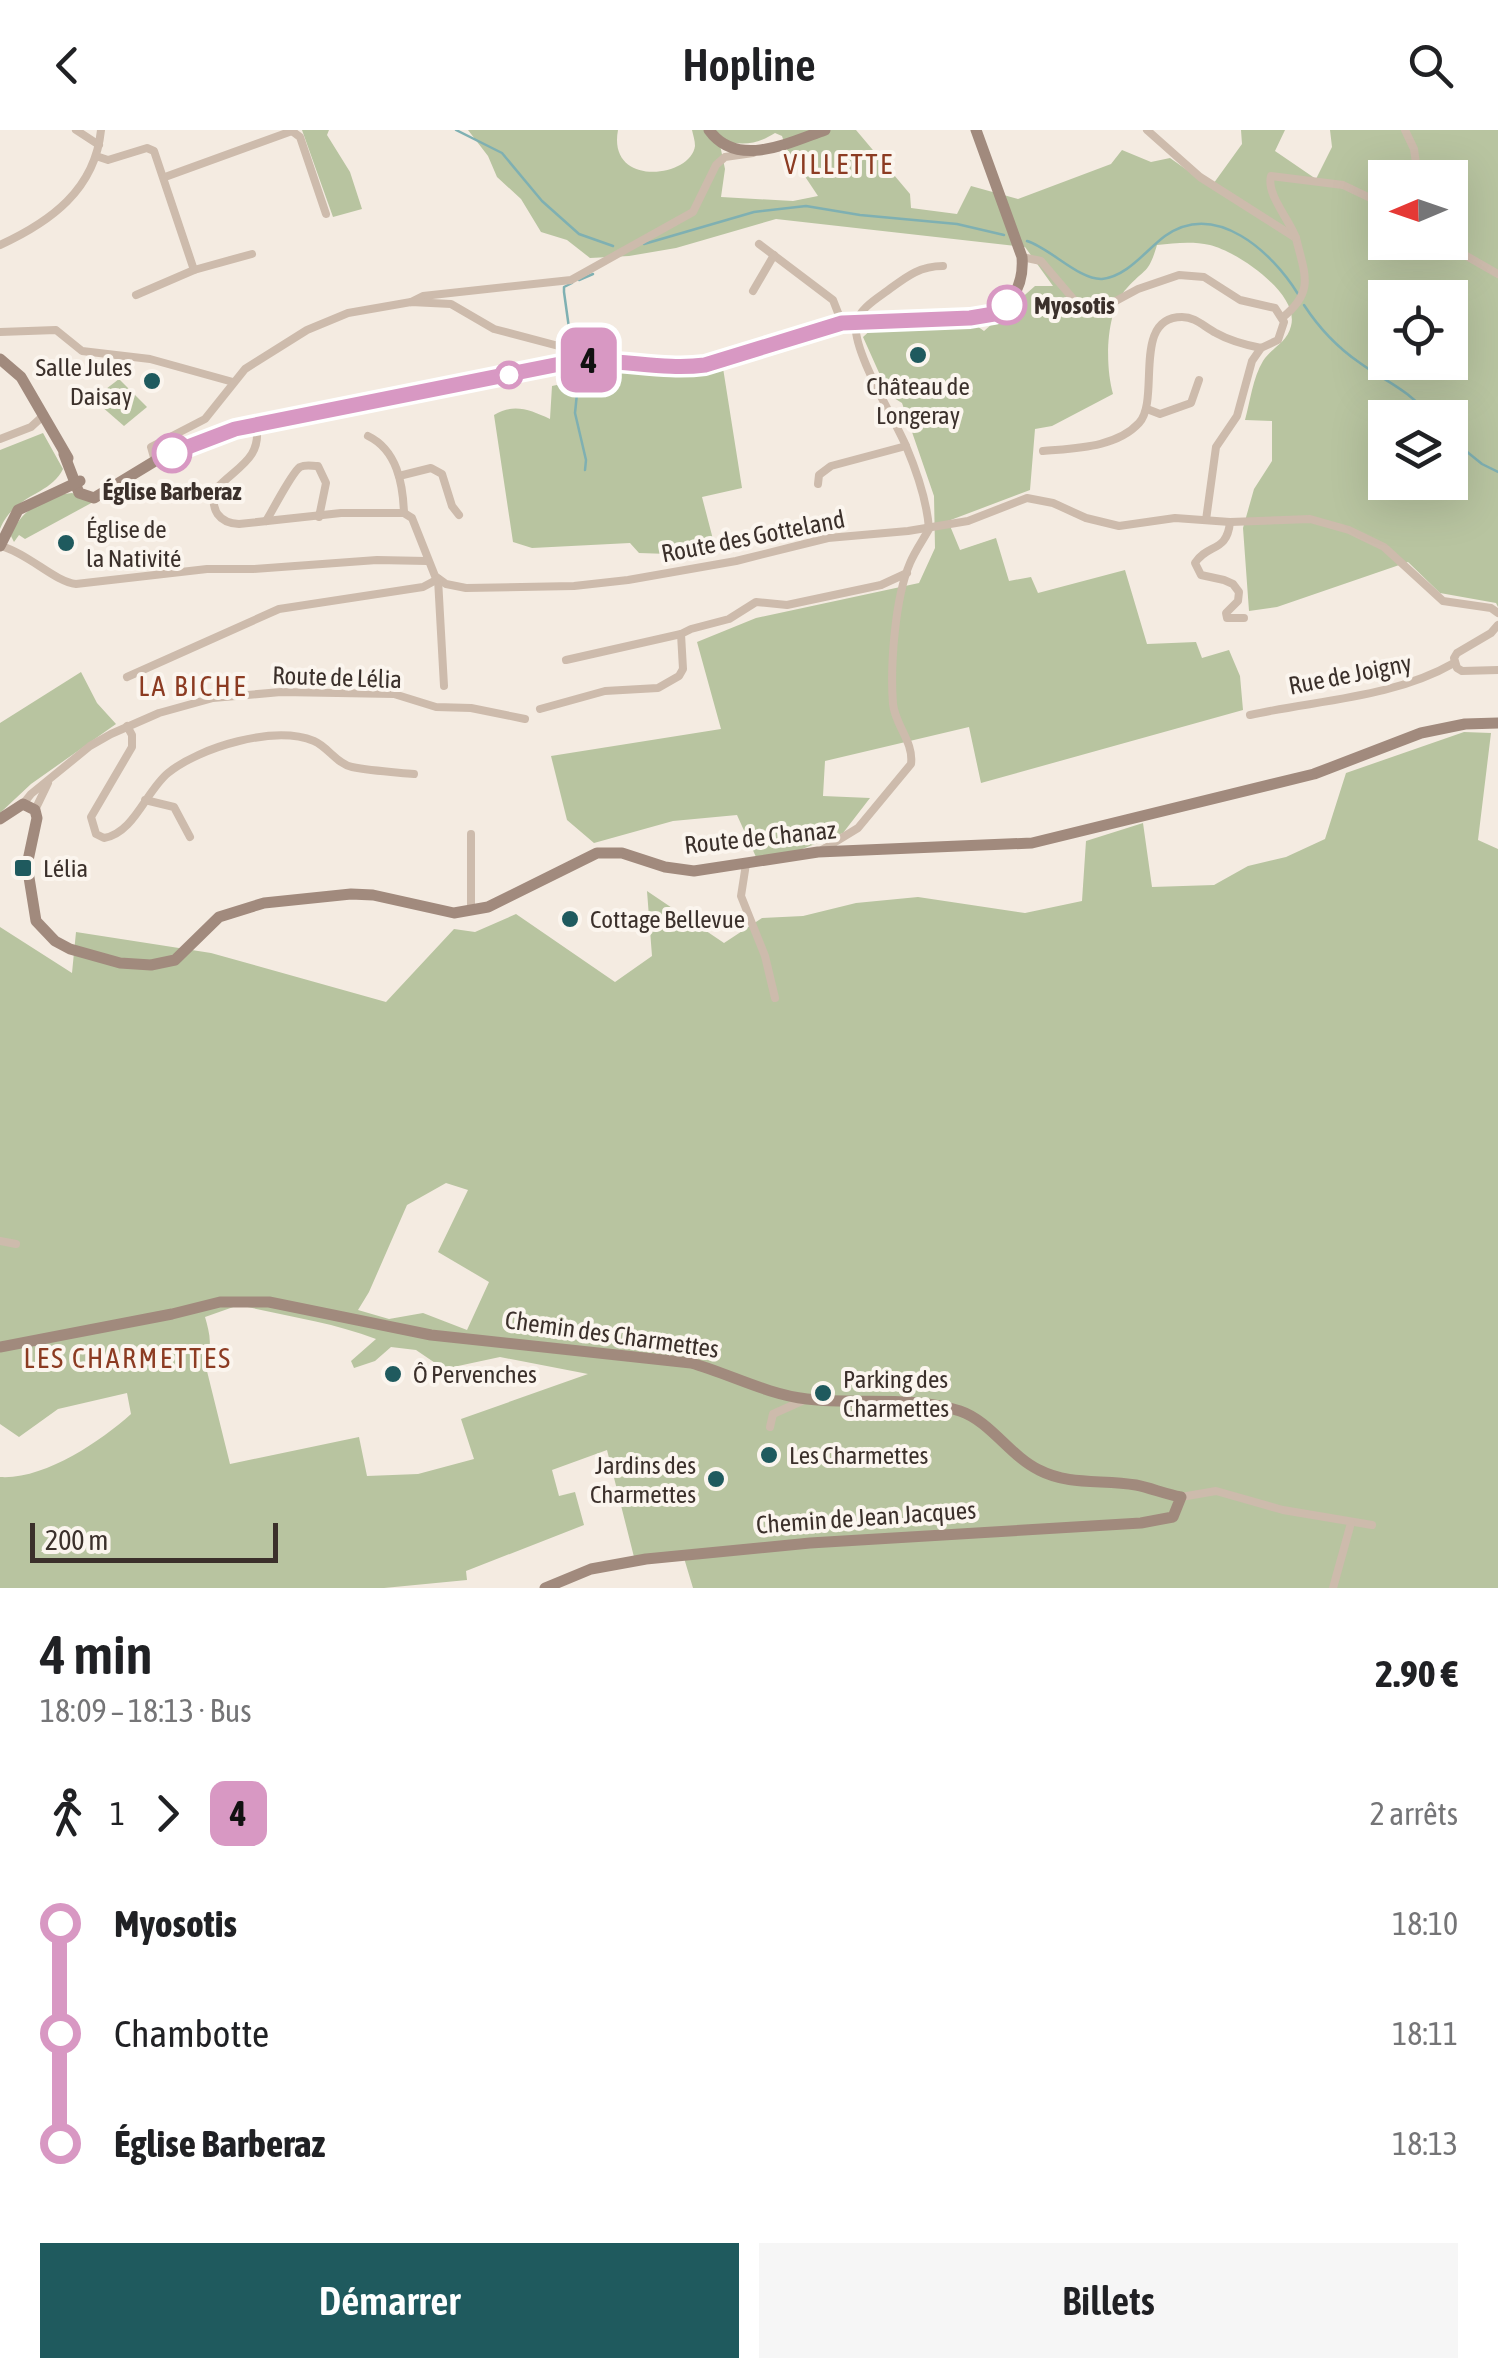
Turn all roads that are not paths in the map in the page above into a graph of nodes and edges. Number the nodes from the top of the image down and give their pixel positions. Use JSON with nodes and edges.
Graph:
{"nodes":[{"id":1,"x":76,"y":130,"type":"edge"},
{"id":2,"x":101,"y":130,"type":"edge"},
{"id":3,"x":709,"y":130,"type":"edge"},
{"id":4,"x":824,"y":130,"type":"edge"},
{"id":5,"x":976,"y":130,"type":"edge"},
{"id":6,"x":1147,"y":130,"type":"edge"},
{"id":7,"x":1406,"y":130,"type":"edge"},
{"id":8,"x":99,"y":145,"type":"junction"},
{"id":9,"x":756,"y":153,"type":"junction"},
{"id":10,"x":96,"y":156,"type":"junction"},
{"id":11,"x":1416,"y":160,"type":"edge"},
{"id":12,"x":165,"y":177,"type":"junction"},
{"id":13,"x":1368,"y":197,"type":"edge"},
{"id":14,"x":326,"y":214,"type":"dead end"},
{"id":15,"x":1296,"y":238,"type":"junction"},
{"id":16,"x":759,"y":244,"type":"dead end"},
{"id":17,"x":0,"y":245,"type":"edge"},
{"id":18,"x":252,"y":254,"type":"dead end"},
{"id":19,"x":774,"y":255,"type":"junction"},
{"id":20,"x":1022,"y":257,"type":"junction"},
{"id":21,"x":1468,"y":257,"type":"edge"},
{"id":22,"x":942,"y":266,"type":"dead end"},
{"id":23,"x":194,"y":270,"type":"junction"},
{"id":24,"x":1498,"y":274,"type":"edge"},
{"id":25,"x":753,"y":291,"type":"dead end"},
{"id":26,"x":136,"y":296,"type":"dead end"},
{"id":27,"x":410,"y":302,"type":"junction"},
{"id":28,"x":1282,"y":318,"type":"junction"},
{"id":29,"x":856,"y":321,"type":"junction"},
{"id":30,"x":842,"y":323,"type":"junction"},
{"id":31,"x":0,"y":332,"type":"edge"},
{"id":32,"x":1261,"y":348,"type":"junction"},
{"id":33,"x":0,"y":359,"type":"edge"},
{"id":34,"x":583,"y":360,"type":"junction"},
{"id":35,"x":1198,"y":380,"type":"dead end"},
{"id":36,"x":233,"y":382,"type":"junction"},
{"id":37,"x":1146,"y":409,"type":"junction"},
{"id":38,"x":43,"y":416,"type":"junction"},
{"id":39,"x":256,"y":424,"type":"junction"},
{"id":40,"x":368,"y":436,"type":"dead end"},
{"id":41,"x":0,"y":439,"type":"edge"},
{"id":42,"x":906,"y":446,"type":"junction"},
{"id":43,"x":1043,"y":451,"type":"dead end"},
{"id":44,"x":154,"y":462,"type":"junction"},
{"id":45,"x":398,"y":476,"type":"junction"},
{"id":46,"x":77,"y":482,"type":"junction"},
{"id":47,"x":818,"y":484,"type":"dead end"},
{"id":48,"x":404,"y":513,"type":"junction"},
{"id":49,"x":459,"y":514,"type":"dead end"},
{"id":50,"x":319,"y":517,"type":"junction"},
{"id":51,"x":1206,"y":520,"type":"junction"},
{"id":52,"x":266,"y":521,"type":"junction"},
{"id":53,"x":1230,"y":522,"type":"junction"},
{"id":54,"x":930,"y":529,"type":"junction"},
{"id":55,"x":0,"y":546,"type":"edge"},
{"id":56,"x":427,"y":562,"type":"junction"},
{"id":57,"x":907,"y":573,"type":"junction"},
{"id":58,"x":438,"y":579,"type":"junction"},
{"id":59,"x":1498,"y":613,"type":"edge"},
{"id":60,"x":1244,"y":618,"type":"dead end"},
{"id":61,"x":1498,"y":625,"type":"edge"},
{"id":62,"x":681,"y":634,"type":"junction"},
{"id":63,"x":566,"y":660,"type":"dead end"},
{"id":64,"x":1454,"y":664,"type":"junction"},
{"id":65,"x":1498,"y":670,"type":"edge"},
{"id":66,"x":127,"y":677,"type":"dead end"},
{"id":67,"x":444,"y":686,"type":"dead end"},
{"id":68,"x":540,"y":708,"type":"dead end"},
{"id":69,"x":1250,"y":715,"type":"dead end"},
{"id":70,"x":525,"y":720,"type":"dead end"},
{"id":71,"x":1498,"y":723,"type":"edge"},
{"id":72,"x":127,"y":726,"type":"junction"},
{"id":73,"x":414,"y":774,"type":"dead end"},
{"id":74,"x":146,"y":800,"type":"junction"},
{"id":75,"x":29,"y":807,"type":"junction"},
{"id":76,"x":0,"y":819,"type":"edge"},
{"id":77,"x":471,"y":834,"type":"dead end"},
{"id":78,"x":190,"y":837,"type":"dead end"},
{"id":79,"x":818,"y":852,"type":"junction"},
{"id":80,"x":746,"y":864,"type":"junction"},
{"id":81,"x":471,"y":912,"type":"junction"},
{"id":82,"x":775,"y":998,"type":"dead end"},
{"id":83,"x":0,"y":1241,"type":"edge"},
{"id":84,"x":16,"y":1244,"type":"dead end"},
{"id":85,"x":0,"y":1347,"type":"edge"},
{"id":86,"x":806,"y":1399,"type":"junction"},
{"id":87,"x":770,"y":1427,"type":"dead end"},
{"id":88,"x":1180,"y":1497,"type":"junction"},
{"id":89,"x":1351,"y":1523,"type":"junction"},
{"id":90,"x":1372,"y":1525,"type":"dead end"},
{"id":91,"x":545,"y":1588,"type":"edge"},
{"id":92,"x":1334,"y":1588,"type":"edge"}],
"edges":[{"from":1,"to":8,"type":"street"},
{"from":2,"to":8,"type":"street"},
{"from":3,"to":9,"type":"street"},
{"from":4,"to":9,"type":"street"},
{"from":5,"to":20,"type":"street"},
{"from":6,"to":15,"type":"street"},
{"from":7,"to":11,"type":"street"},
{"from":8,"to":10,"type":"street"},
{"from":9,"to":27,"type":"street"},
{"from":10,"to":12,"type":"street"},
{"from":10,"to":17,"type":"street"},
{"from":12,"to":14,"type":"street"},
{"from":12,"to":23,"type":"street"},
{"from":13,"to":15,"type":"street"},
{"from":15,"to":28,"type":"street"},
{"from":16,"to":19,"type":"street"},
{"from":18,"to":23,"type":"street"},
{"from":19,"to":25,"type":"street"},
{"from":19,"to":30,"type":"street"},
{"from":20,"to":28,"type":"street"},
{"from":20,"to":29,"type":"street"},
{"from":21,"to":24,"type":"street"},
{"from":22,"to":29,"type":"street"},
{"from":23,"to":26,"type":"street"},
{"from":27,"to":34,"type":"street"},
{"from":27,"to":36,"type":"street"},
{"from":28,"to":32,"type":"street"},
{"from":29,"to":30,"type":"street"},
{"from":29,"to":42,"type":"street"},
{"from":30,"to":34,"type":"street"},
{"from":31,"to":36,"type":"street"},
{"from":32,"to":37,"type":"street"},
{"from":32,"to":51,"type":"street"},
{"from":33,"to":38,"type":"street"},
{"from":34,"to":39,"type":"street"},
{"from":35,"to":37,"type":"street"},
{"from":36,"to":44,"type":"street"},
{"from":37,"to":43,"type":"street"},
{"from":38,"to":41,"type":"street"},
{"from":38,"to":46,"type":"street"},
{"from":39,"to":44,"type":"street"},
{"from":39,"to":52,"type":"street"},
{"from":40,"to":45,"type":"street"},
{"from":42,"to":47,"type":"street"},
{"from":42,"to":54,"type":"street"},
{"from":44,"to":46,"type":"street"},
{"from":45,"to":48,"type":"street"},
{"from":45,"to":49,"type":"street"},
{"from":46,"to":55,"type":"street"},
{"from":48,"to":50,"type":"street"},
{"from":48,"to":56,"type":"street"},
{"from":50,"to":52,"type":"street"},
{"from":50,"to":52,"type":"street"},
{"from":51,"to":53,"type":"street","name":"Route des Gotteland"},
{"from":51,"to":54,"type":"street","name":"Route des Gotteland"},
{"from":53,"to":59,"type":"street","name":"Route des Gotteland"},
{"from":53,"to":60,"type":"street"},
{"from":54,"to":57,"type":"street"},
{"from":54,"to":58,"type":"street","name":"Route des Gotteland"},
{"from":55,"to":56,"type":"street"},
{"from":56,"to":58,"type":"street"},
{"from":57,"to":62,"type":"street"},
{"from":57,"to":79,"type":"street"},
{"from":58,"to":66,"type":"street"},
{"from":58,"to":67,"type":"street"},
{"from":61,"to":64,"type":"street"},
{"from":62,"to":63,"type":"street"},
{"from":62,"to":68,"type":"street"},
{"from":64,"to":65,"type":"street"},
{"from":64,"to":69,"type":"street","name":"Rue de Joigny"},
{"from":70,"to":72,"type":"street","name":"Route de Lélia"},
{"from":71,"to":79,"type":"street","name":"Route de Chanaz"},
{"from":72,"to":74,"type":"street"},
{"from":72,"to":75,"type":"street","name":"Route de Lélia"},
{"from":73,"to":74,"type":"street"},
{"from":74,"to":78,"type":"street"},
{"from":75,"to":76,"type":"street"},
{"from":75,"to":81,"type":"street","name":"Route de Chanaz"},
{"from":77,"to":81,"type":"street"},
{"from":79,"to":80,"type":"street","name":"Route de Chanaz"},
{"from":80,"to":81,"type":"street","name":"Route de Chanaz"},
{"from":80,"to":82,"type":"street"},
{"from":83,"to":84,"type":"street"},
{"from":85,"to":86,"type":"street","name":"Chemin des Charmettes"},
{"from":86,"to":87,"type":"street"},
{"from":86,"to":88,"type":"street","name":"Chemin des Charmettes"},
{"from":88,"to":89,"type":"street","name":"Chemin des Charmettes"},
{"from":88,"to":91,"type":"street","name":"Chemin de Jean Jacques"},
{"from":89,"to":90,"type":"street","name":"Chemin des Charmettes"},
{"from":89,"to":92,"type":"street"}]}
